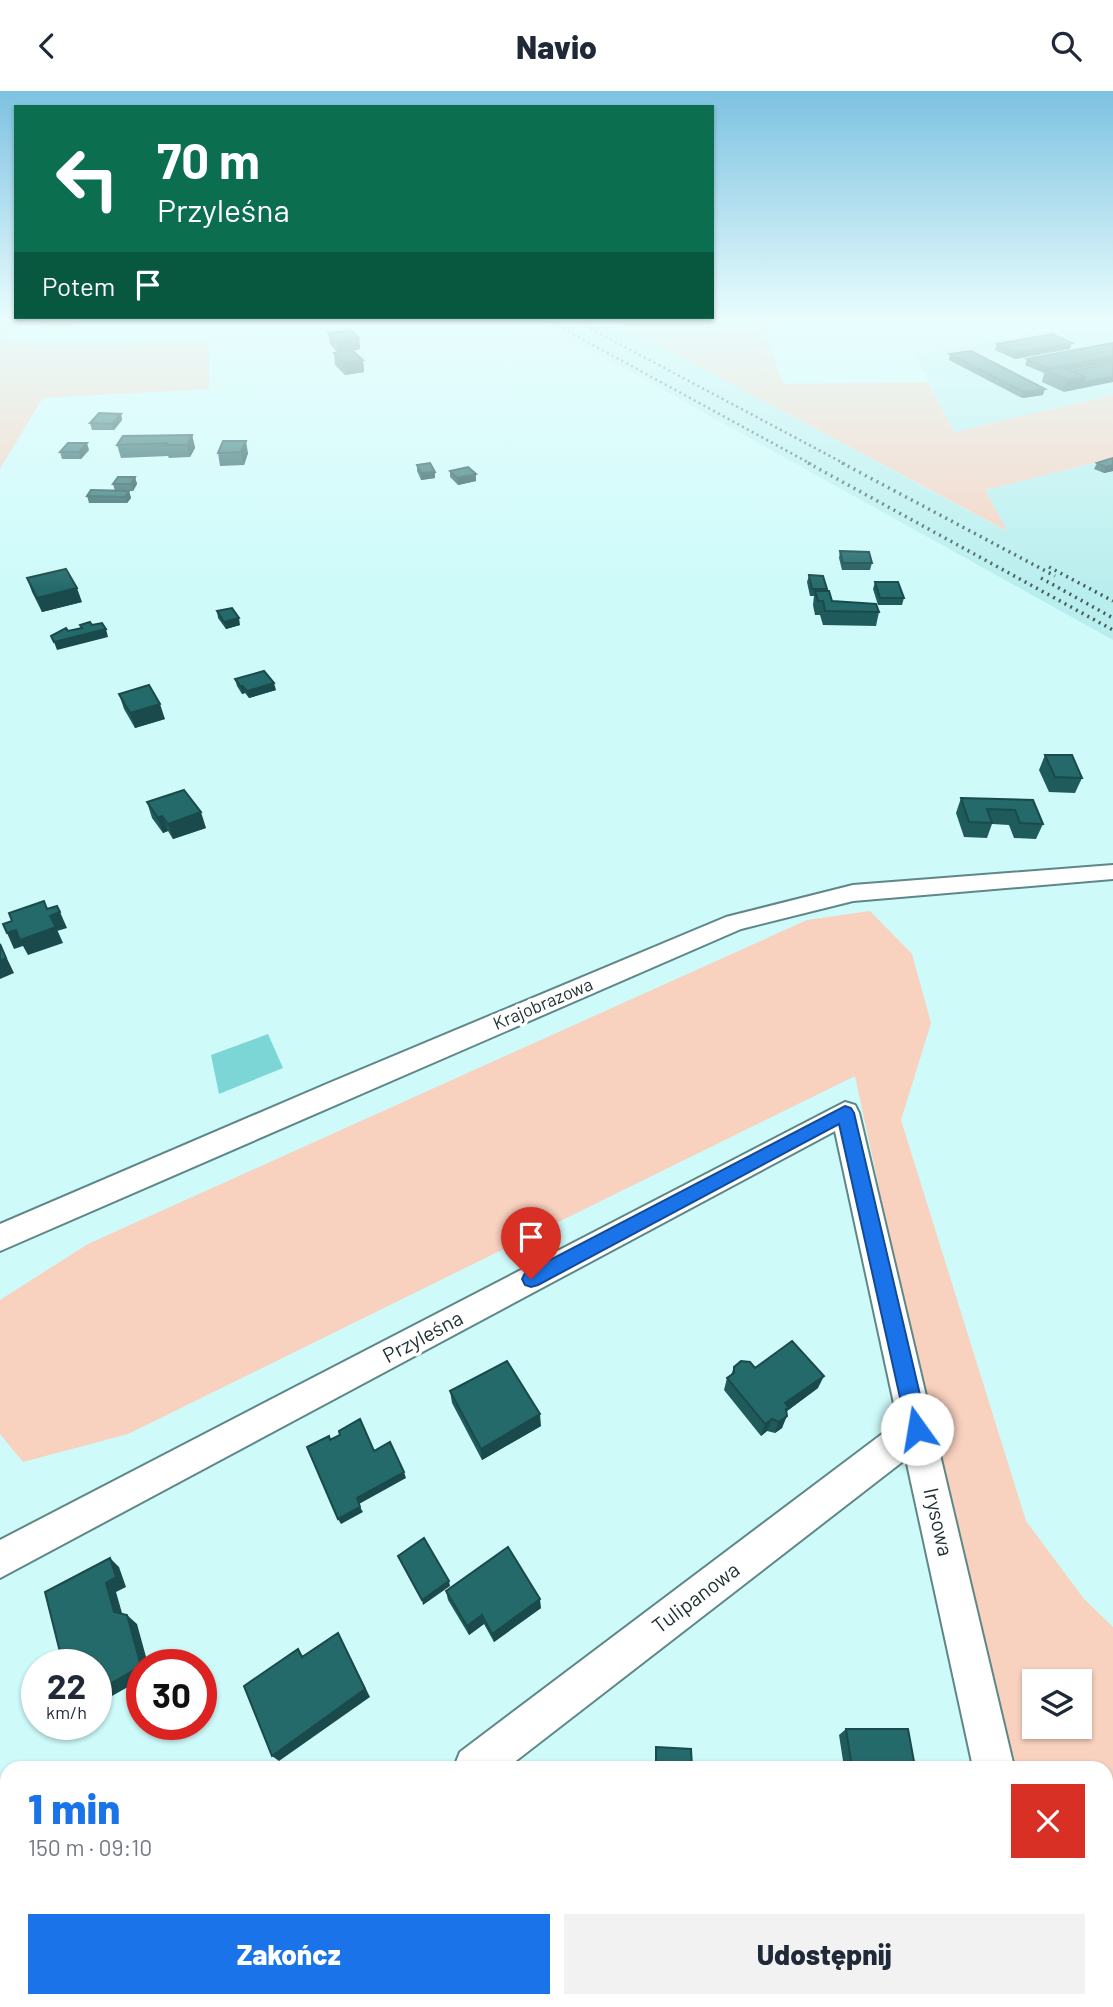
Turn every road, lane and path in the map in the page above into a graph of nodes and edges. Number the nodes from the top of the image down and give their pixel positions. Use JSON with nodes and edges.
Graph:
{"nodes":[{"id":1,"x":1113,"y":872,"type":"edge"},
{"id":2,"x":845,"y":1113,"type":"joint"},
{"id":3,"x":0,"y":1238,"type":"edge"},
{"id":4,"x":917,"y":1429,"type":"junction"},
{"id":5,"x":0,"y":1560,"type":"edge"},
{"id":6,"x":483,"y":1761,"type":"edge"},
{"id":7,"x":993,"y":1761,"type":"edge"}],
"edges":[{"from":1,"to":3,"type":"street","name":"Krajobrazowa"},
{"from":2,"to":4,"type":"street","name":"Irysowa"},
{"from":2,"to":5,"type":"street","name":"Przyleśna"},
{"from":4,"to":6,"type":"street","name":"Tulipanowa"},
{"from":4,"to":7,"type":"street","name":"Irysowa"}]}
